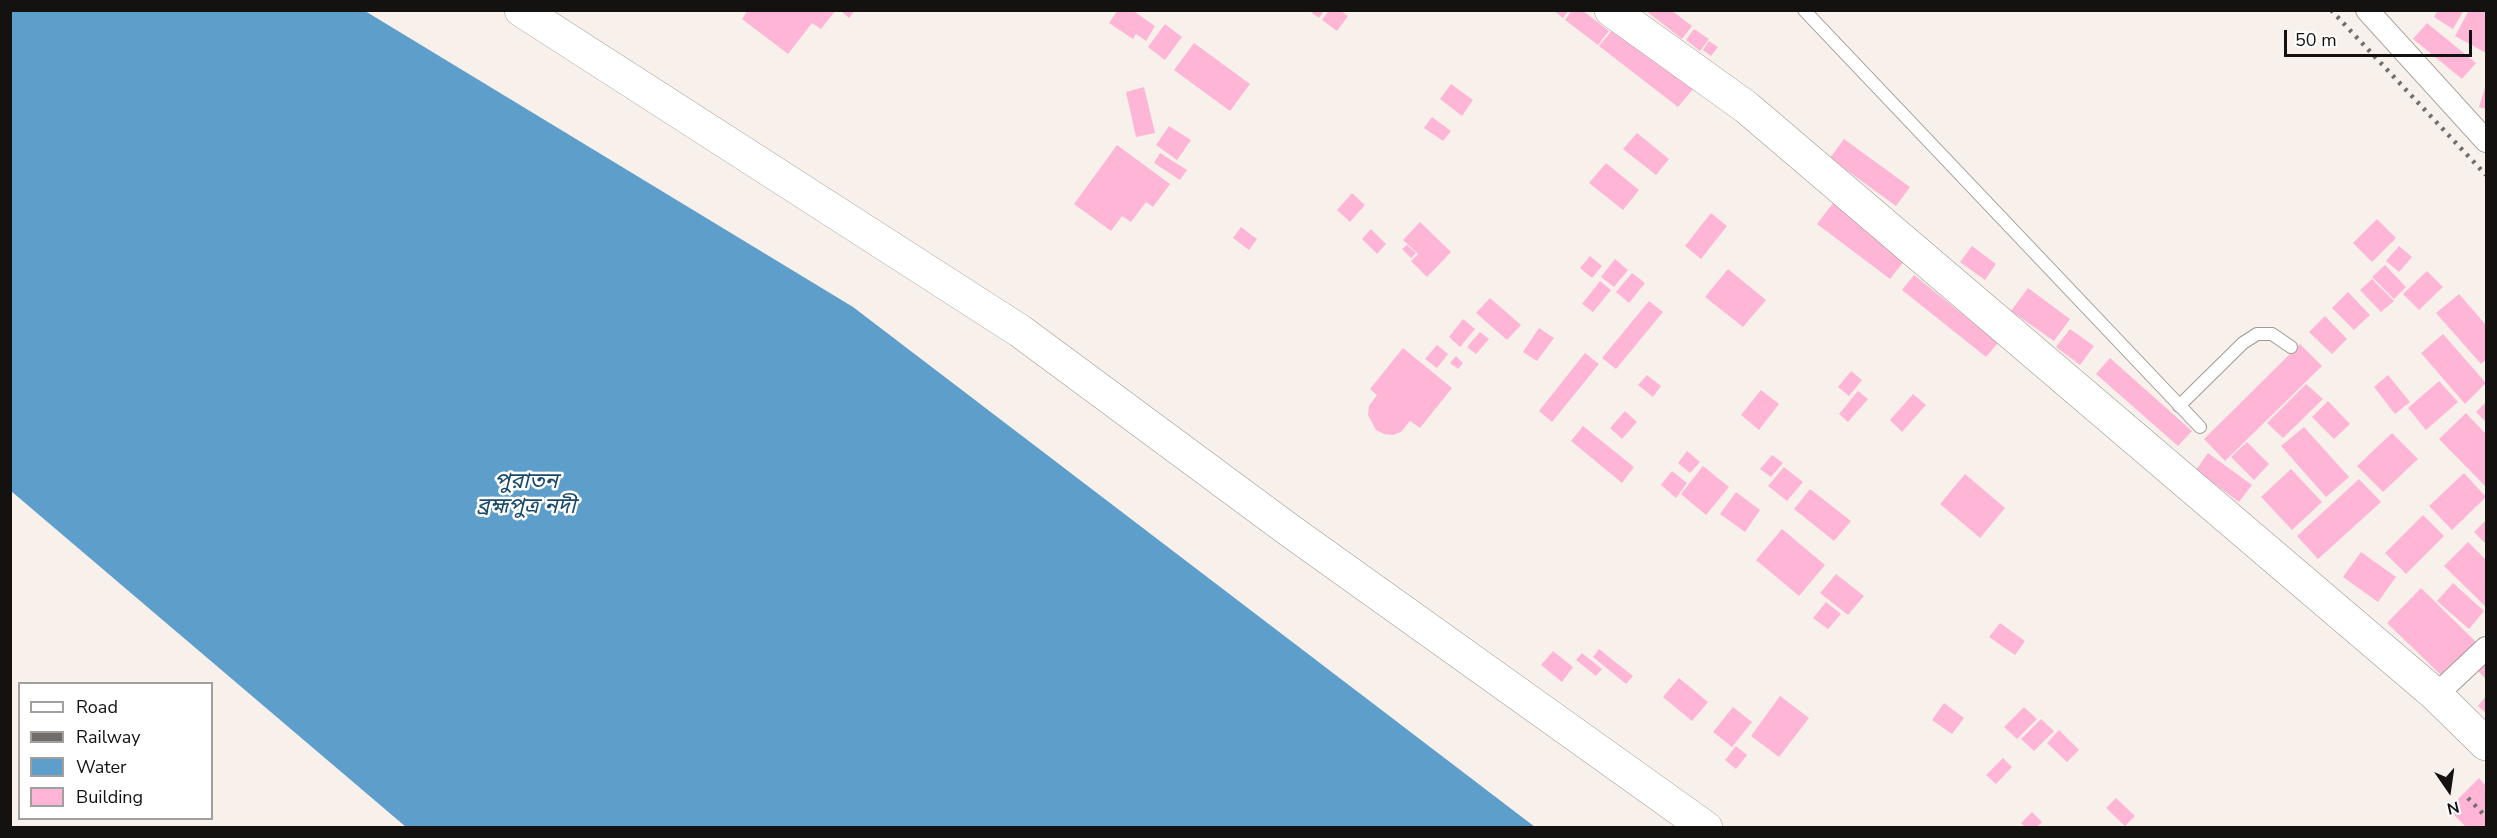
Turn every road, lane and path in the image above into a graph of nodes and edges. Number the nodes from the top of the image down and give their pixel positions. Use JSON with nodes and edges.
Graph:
{"nodes":[{"id":1,"x":521,"y":10,"type":"edge"},
{"id":2,"x":1611,"y":10,"type":"edge"},
{"id":3,"x":1804,"y":10,"type":"edge"},
{"id":4,"x":2367,"y":10,"type":"edge"},
{"id":5,"x":2487,"y":141,"type":"edge"},
{"id":6,"x":2291,"y":347,"type":"dead end"},
{"id":7,"x":2179,"y":406,"type":"junction"},
{"id":8,"x":2200,"y":427,"type":"dead end"},
{"id":9,"x":2487,"y":648,"type":"edge"},
{"id":10,"x":2436,"y":695,"type":"junction"},
{"id":11,"x":2487,"y":744,"type":"edge"},
{"id":12,"x":1706,"y":828,"type":"edge"}],
"edges":[{"from":1,"to":12,"type":"street"},
{"from":2,"to":10,"type":"street"},
{"from":3,"to":7,"type":"lane"},
{"from":4,"to":5,"type":"street"},
{"from":6,"to":7,"type":"lane"},
{"from":7,"to":8,"type":"lane"},
{"from":9,"to":10,"type":"street"},
{"from":10,"to":11,"type":"street"}]}
